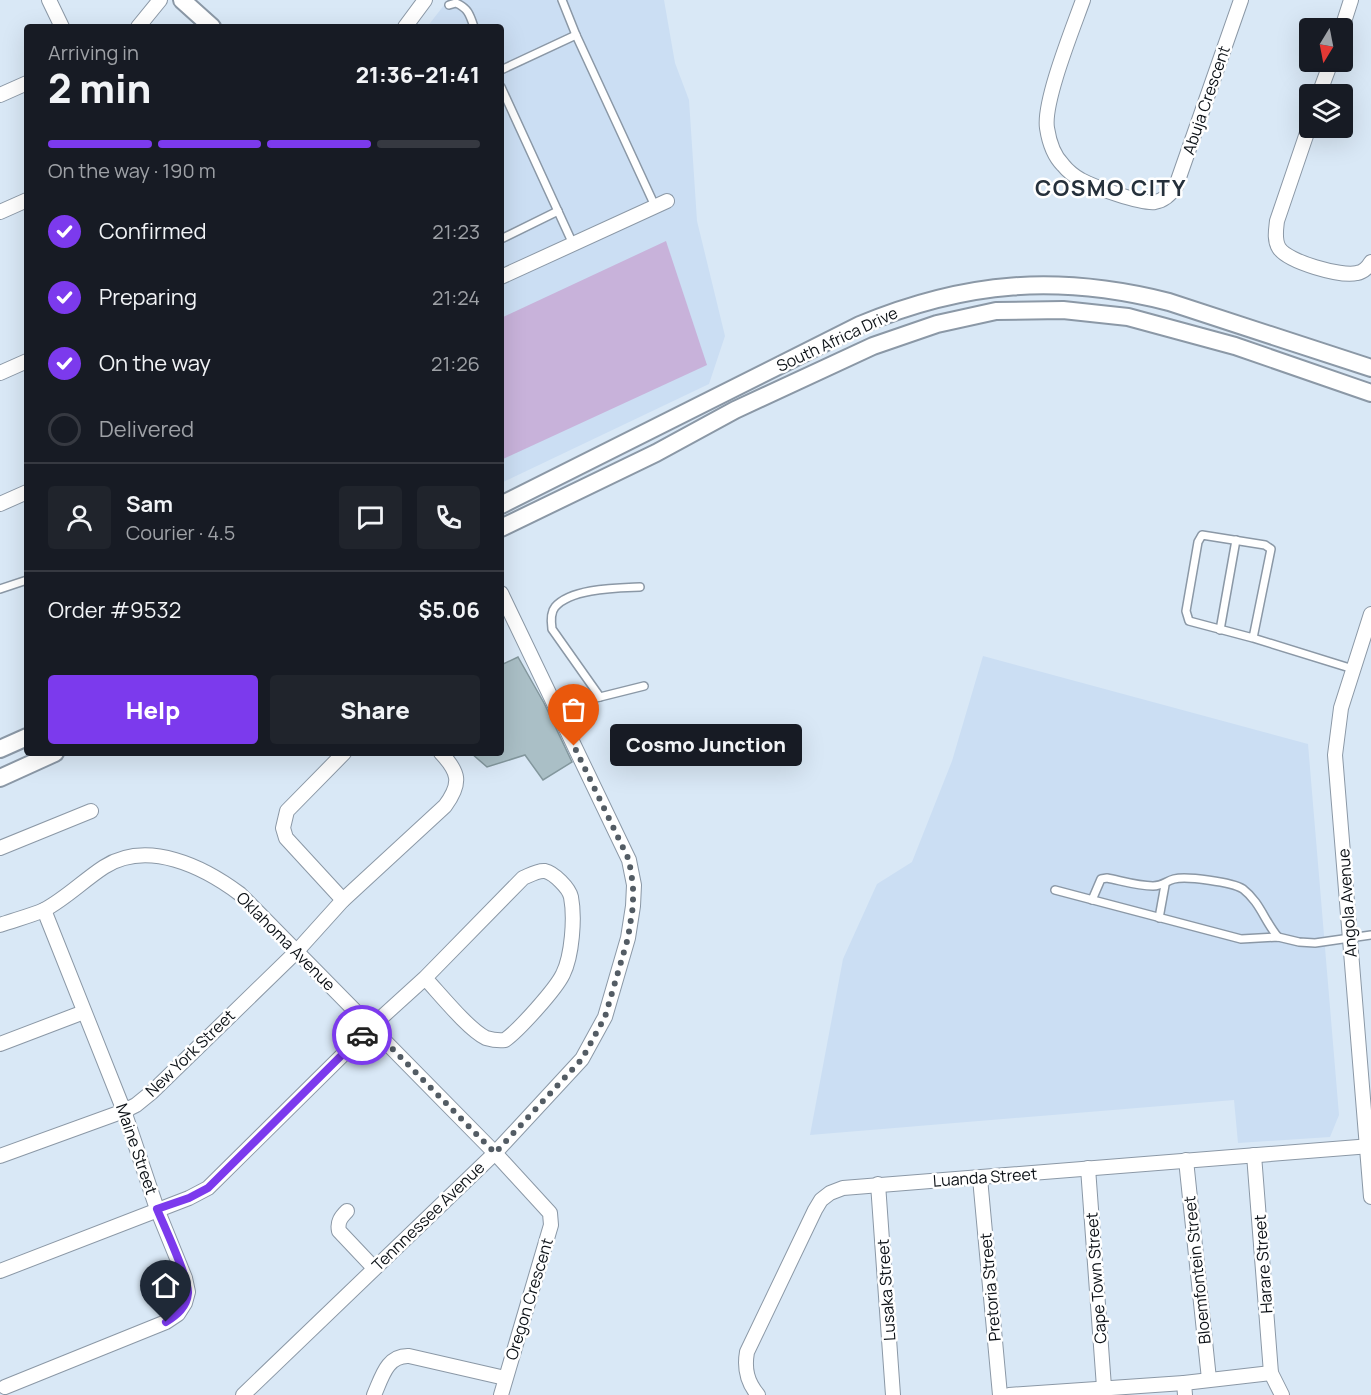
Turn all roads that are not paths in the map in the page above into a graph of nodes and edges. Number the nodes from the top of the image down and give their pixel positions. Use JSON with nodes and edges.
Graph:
{"nodes":[{"id":1,"x":48,"y":0,"type":"edge"},
{"id":2,"x":160,"y":0,"type":"edge"},
{"id":3,"x":182,"y":0,"type":"edge"},
{"id":4,"x":425,"y":0,"type":"edge"},
{"id":5,"x":562,"y":0,"type":"edge"},
{"id":6,"x":1083,"y":0,"type":"edge"},
{"id":7,"x":1241,"y":0,"type":"edge"},
{"id":8,"x":1351,"y":0,"type":"edge"},
{"id":9,"x":449,"y":5,"type":"dead end"},
{"id":10,"x":1345,"y":18,"type":"edge"},
{"id":11,"x":60,"y":24,"type":"edge"},
{"id":12,"x":140,"y":24,"type":"edge"},
{"id":13,"x":209,"y":24,"type":"edge"},
{"id":14,"x":407,"y":24,"type":"edge"},
{"id":15,"x":473,"y":24,"type":"edge"},
{"id":16,"x":576,"y":34,"type":"junction"},
{"id":17,"x":504,"y":69,"type":"edge"},
{"id":18,"x":24,"y":84,"type":"edge"},
{"id":19,"x":504,"y":94,"type":"edge"},
{"id":20,"x":0,"y":95,"type":"edge"},
{"id":21,"x":1305,"y":138,"type":"edge"},
{"id":22,"x":24,"y":201,"type":"edge"},
{"id":23,"x":661,"y":203,"type":"joint"},
{"id":24,"x":558,"y":211,"type":"junction"},
{"id":25,"x":0,"y":212,"type":"edge"},
{"id":26,"x":504,"y":238,"type":"edge"},
{"id":27,"x":573,"y":244,"type":"junction"},
{"id":28,"x":1371,"y":262,"type":"edge"},
{"id":29,"x":504,"y":276,"type":"edge"},
{"id":30,"x":24,"y":362,"type":"edge"},
{"id":31,"x":1371,"y":368,"type":"edge"},
{"id":32,"x":0,"y":373,"type":"edge"},
{"id":33,"x":1371,"y":393,"type":"edge"},
{"id":34,"x":24,"y":493,"type":"edge"},
{"id":35,"x":504,"y":503,"type":"edge"},
{"id":36,"x":0,"y":504,"type":"edge"},
{"id":37,"x":504,"y":527,"type":"edge"},
{"id":38,"x":1236,"y":540,"type":"junction"},
{"id":39,"x":24,"y":581,"type":"edge"},
{"id":40,"x":640,"y":586,"type":"dead end"},
{"id":41,"x":0,"y":589,"type":"edge"},
{"id":42,"x":504,"y":598,"type":"edge"},
{"id":43,"x":1371,"y":614,"type":"edge"},
{"id":44,"x":1220,"y":630,"type":"junction"},
{"id":45,"x":1253,"y":638,"type":"junction"},
{"id":46,"x":1353,"y":669,"type":"junction"},
{"id":47,"x":644,"y":686,"type":"dead end"},
{"id":48,"x":600,"y":697,"type":"junction"},
{"id":49,"x":556,"y":708,"type":"junction"},
{"id":50,"x":24,"y":738,"type":"edge"},
{"id":51,"x":0,"y":749,"type":"edge"},
{"id":52,"x":48,"y":756,"type":"edge"},
{"id":53,"x":341,"y":756,"type":"edge"},
{"id":54,"x":444,"y":756,"type":"edge"},
{"id":55,"x":0,"y":778,"type":"edge"},
{"id":56,"x":91,"y":811,"type":"dead end"},
{"id":57,"x":0,"y":848,"type":"edge"},
{"id":58,"x":1165,"y":885,"type":"junction"},
{"id":59,"x":1055,"y":890,"type":"dead end"},
{"id":60,"x":344,"y":900,"type":"junction"},
{"id":61,"x":1092,"y":900,"type":"junction"},
{"id":62,"x":44,"y":910,"type":"junction"},
{"id":63,"x":1159,"y":918,"type":"junction"},
{"id":64,"x":0,"y":925,"type":"edge"},
{"id":65,"x":1371,"y":935,"type":"edge"},
{"id":66,"x":1278,"y":937,"type":"junction"},
{"id":67,"x":1349,"y":938,"type":"junction"},
{"id":68,"x":297,"y":951,"type":"junction"},
{"id":69,"x":425,"y":978,"type":"junction"},
{"id":70,"x":84,"y":1012,"type":"junction"},
{"id":71,"x":371,"y":1027,"type":"junction"},
{"id":72,"x":0,"y":1044,"type":"edge"},
{"id":73,"x":124,"y":1111,"type":"junction"},
{"id":74,"x":1369,"y":1146,"type":"edge"},
{"id":75,"x":495,"y":1153,"type":"junction"},
{"id":76,"x":0,"y":1155,"type":"edge"},
{"id":77,"x":1254,"y":1155,"type":"junction"},
{"id":78,"x":1186,"y":1160,"type":"junction"},
{"id":79,"x":1088,"y":1168,"type":"junction"},
{"id":80,"x":980,"y":1178,"type":"junction"},
{"id":81,"x":878,"y":1184,"type":"junction"},
{"id":82,"x":1371,"y":1197,"type":"edge"},
{"id":83,"x":157,"y":1209,"type":"junction"},
{"id":84,"x":347,"y":1211,"type":"dead end"},
{"id":85,"x":374,"y":1268,"type":"junction"},
{"id":86,"x":0,"y":1271,"type":"edge"},
{"id":87,"x":0,"y":1373,"type":"edge"},
{"id":88,"x":1271,"y":1373,"type":"junction"},
{"id":89,"x":505,"y":1378,"type":"junction"},
{"id":90,"x":1209,"y":1379,"type":"junction"},
{"id":91,"x":1104,"y":1387,"type":"junction"},
{"id":92,"x":1185,"y":1389,"type":"edge"},
{"id":93,"x":6,"y":1391,"type":"edge"},
{"id":94,"x":243,"y":1395,"type":"edge"},
{"id":95,"x":374,"y":1395,"type":"edge"},
{"id":96,"x":501,"y":1395,"type":"edge"},
{"id":97,"x":758,"y":1395,"type":"edge"},
{"id":98,"x":894,"y":1395,"type":"edge"},
{"id":99,"x":1000,"y":1395,"type":"edge"},
{"id":100,"x":1009,"y":1395,"type":"edge"},
{"id":101,"x":1282,"y":1395,"type":"edge"}],
"edges":[{"from":1,"to":11,"type":"street"},
{"from":2,"to":12,"type":"street"},
{"from":3,"to":13,"type":"street"},
{"from":4,"to":14,"type":"street"},
{"from":5,"to":16,"type":"lane"},
{"from":6,"to":7,"type":"street","name":"Abuja Crescent"},
{"from":8,"to":10,"type":"street"},
{"from":9,"to":15,"type":"lane"},
{"from":16,"to":17,"type":"lane"},
{"from":16,"to":23,"type":"lane"},
{"from":18,"to":20,"type":"street"},
{"from":19,"to":24,"type":"lane"},
{"from":21,"to":28,"type":"street"},
{"from":22,"to":25,"type":"street"},
{"from":23,"to":27,"type":"street"},
{"from":24,"to":26,"type":"lane"},
{"from":24,"to":27,"type":"lane"},
{"from":27,"to":29,"type":"street"},
{"from":30,"to":32,"type":"street"},
{"from":31,"to":35,"type":"street","name":"South Africa Drive"},
{"from":33,"to":37,"type":"street","name":"South Africa Drive"},
{"from":34,"to":36,"type":"street"},
{"from":38,"to":44,"type":"lane"},
{"from":38,"to":44,"type":"lane"},
{"from":38,"to":45,"type":"lane"},
{"from":39,"to":41,"type":"lane"},
{"from":40,"to":48,"type":"lane"},
{"from":42,"to":49,"type":"street","name":"Tennnessee Avenue"},
{"from":43,"to":46,"type":"street","name":"Angola Avenue"},
{"from":44,"to":45,"type":"lane"},
{"from":45,"to":46,"type":"lane"},
{"from":46,"to":67,"type":"street","name":"Angola Avenue"},
{"from":47,"to":48,"type":"lane"},
{"from":48,"to":49,"type":"lane"},
{"from":49,"to":75,"type":"street","name":"Tennnessee Avenue"},
{"from":50,"to":51,"type":"street"},
{"from":52,"to":55,"type":"street"},
{"from":53,"to":60,"type":"street"},
{"from":54,"to":60,"type":"street","name":"New York Street"},
{"from":56,"to":57,"type":"street"},
{"from":58,"to":61,"type":"lane"},
{"from":58,"to":63,"type":"lane"},
{"from":58,"to":66,"type":"lane"},
{"from":59,"to":61,"type":"lane"},
{"from":60,"to":68,"type":"street","name":"New York Street"},
{"from":61,"to":63,"type":"lane"},
{"from":62,"to":64,"type":"street","name":"Oklahoma Avenue"},
{"from":62,"to":68,"type":"street","name":"Oklahoma Avenue"},
{"from":62,"to":70,"type":"street","name":"Maine Street"},
{"from":63,"to":66,"type":"lane"},
{"from":65,"to":67,"type":"lane"},
{"from":66,"to":67,"type":"lane"},
{"from":67,"to":74,"type":"street","name":"Angola Avenue"},
{"from":68,"to":71,"type":"street","name":"Oklahoma Avenue"},
{"from":68,"to":73,"type":"street","name":"New York Street"},
{"from":69,"to":69,"type":"street"},
{"from":69,"to":71,"type":"street"},
{"from":70,"to":72,"type":"street"},
{"from":70,"to":73,"type":"street","name":"Maine Street"},
{"from":71,"to":75,"type":"street","name":"Oklahoma Avenue"},
{"from":71,"to":83,"type":"street"},
{"from":73,"to":76,"type":"street","name":"New York Street"},
{"from":73,"to":83,"type":"street","name":"Maine Street"},
{"from":74,"to":77,"type":"street","name":"Luanda Street"},
{"from":74,"to":82,"type":"street","name":"Angola Avenue"},
{"from":75,"to":85,"type":"street","name":"Tennnessee Avenue"},
{"from":75,"to":89,"type":"street","name":"Oregon Crescent"},
{"from":77,"to":78,"type":"street","name":"Luanda Street"},
{"from":77,"to":88,"type":"street","name":"Harare Street"},
{"from":78,"to":79,"type":"street","name":"Luanda Street"},
{"from":78,"to":90,"type":"street","name":"Bloemfontein Street"},
{"from":79,"to":80,"type":"street","name":"Luanda Street"},
{"from":79,"to":91,"type":"street","name":"Cape Town Street"},
{"from":80,"to":81,"type":"street","name":"Luanda Street"},
{"from":80,"to":99,"type":"street","name":"Pretoria Street"},
{"from":81,"to":97,"type":"street","name":"Luanda Street"},
{"from":81,"to":98,"type":"street","name":"Lusaka Street"},
{"from":83,"to":86,"type":"street"},
{"from":83,"to":93,"type":"street","name":"Maine Street"},
{"from":84,"to":85,"type":"street"},
{"from":85,"to":94,"type":"street","name":"Tennnessee Avenue"},
{"from":87,"to":93,"type":"street"},
{"from":88,"to":90,"type":"street"},
{"from":88,"to":101,"type":"street"},
{"from":89,"to":95,"type":"street"},
{"from":89,"to":96,"type":"street","name":"Oregon Crescent"},
{"from":90,"to":92,"type":"street"},
{"from":91,"to":92,"type":"street"},
{"from":91,"to":100,"type":"street"}]}
